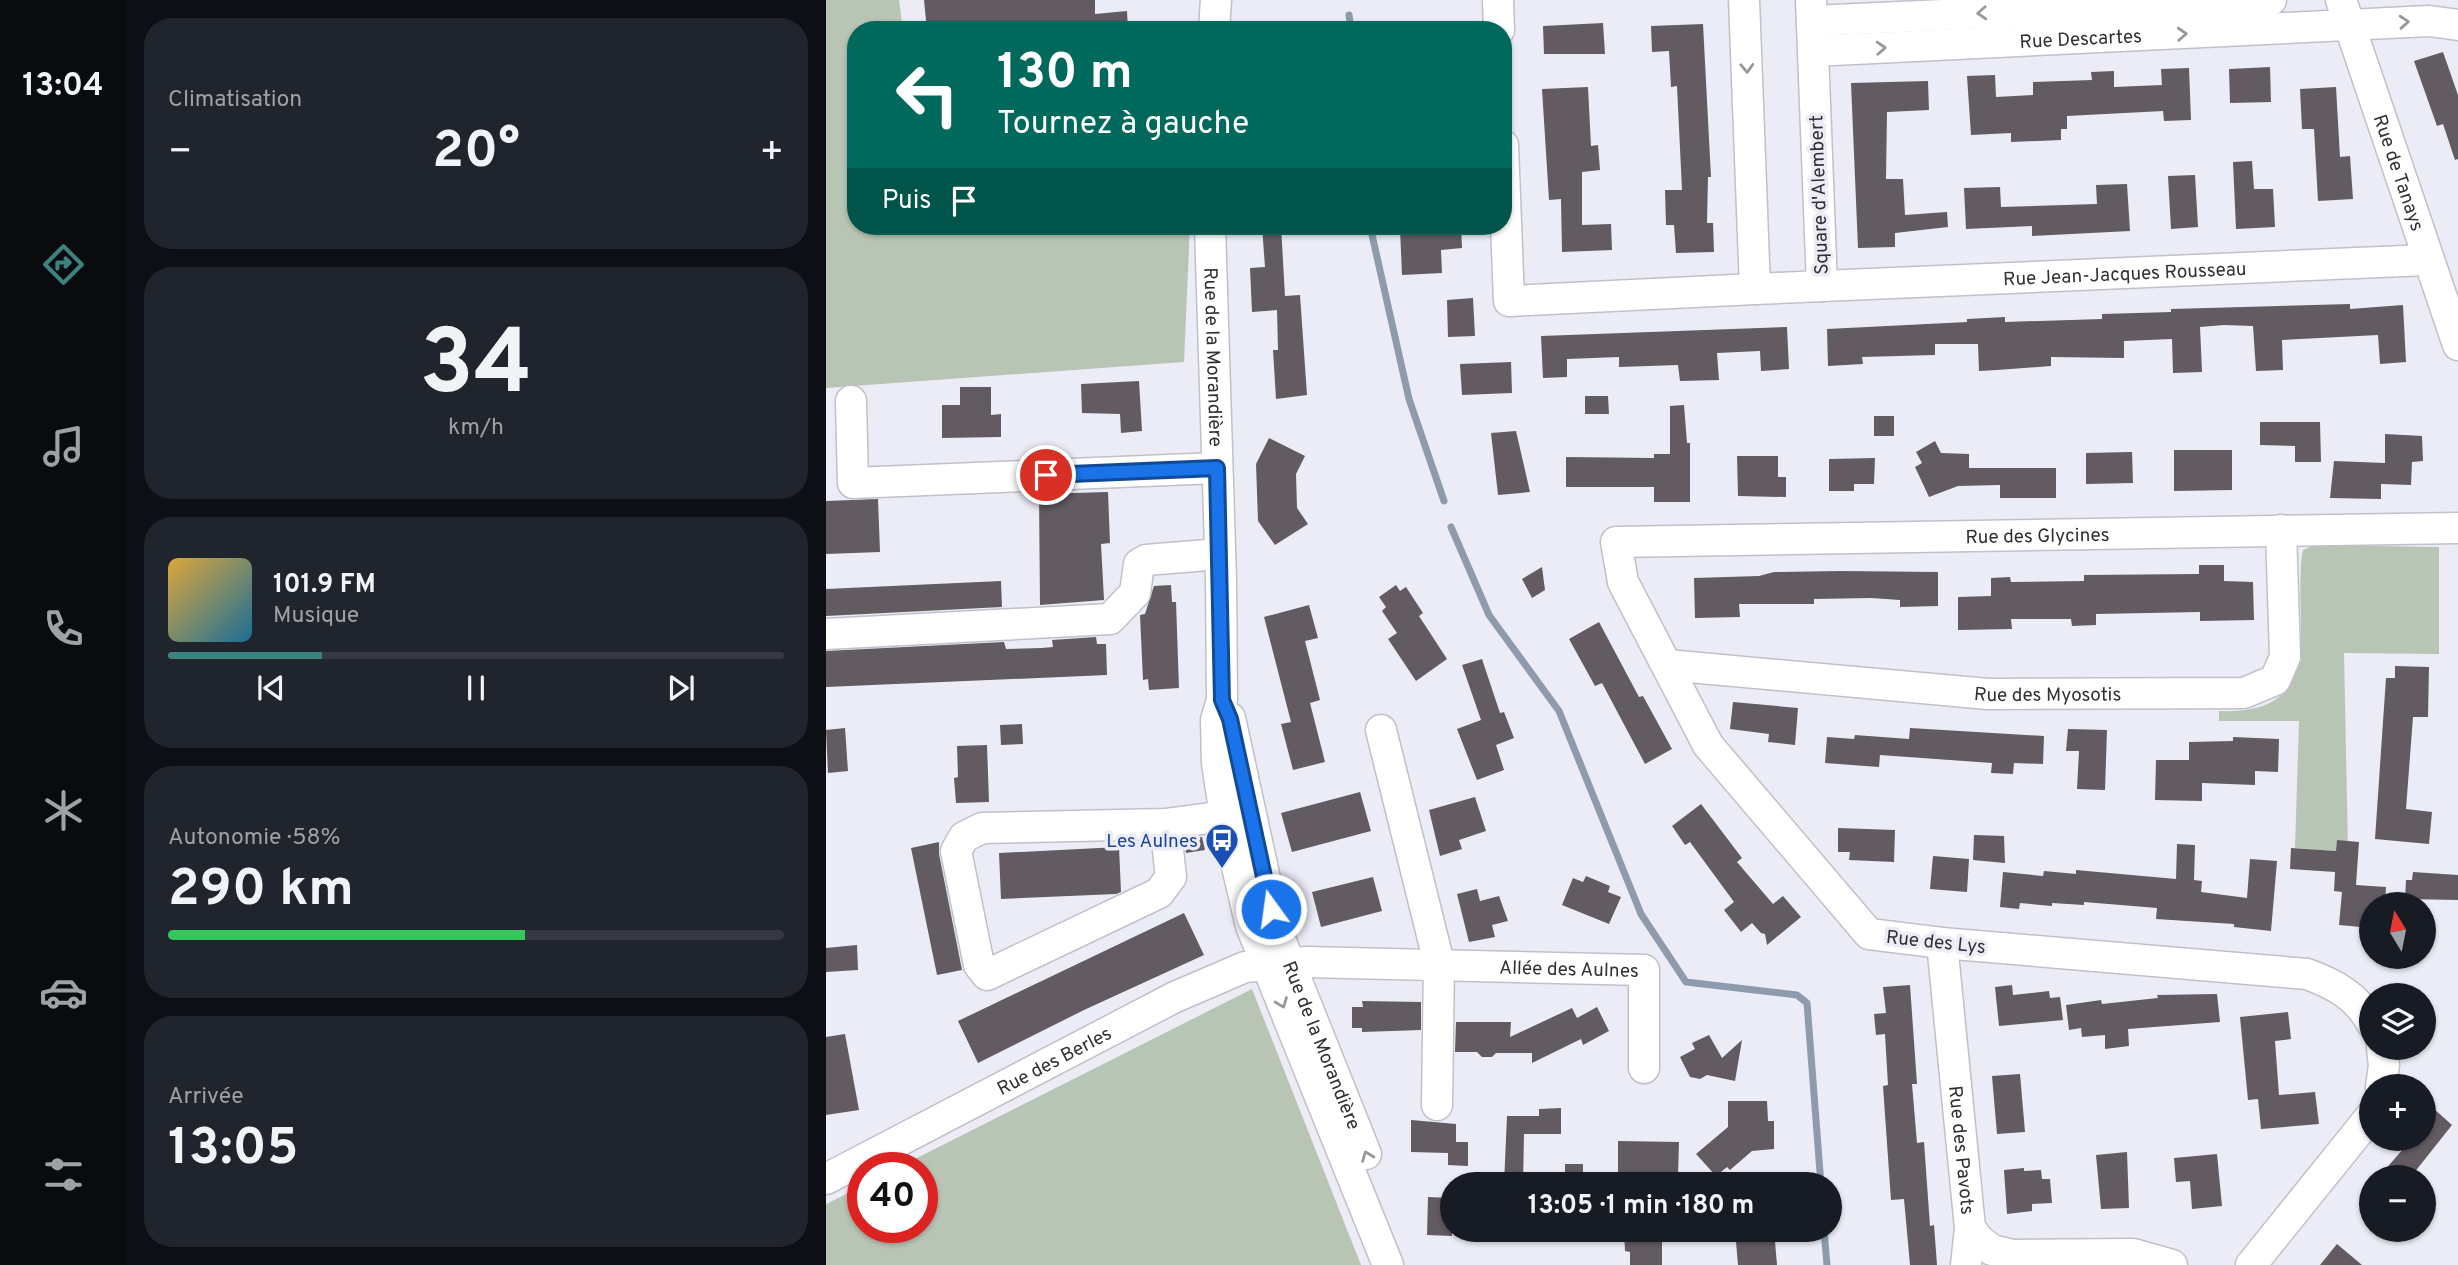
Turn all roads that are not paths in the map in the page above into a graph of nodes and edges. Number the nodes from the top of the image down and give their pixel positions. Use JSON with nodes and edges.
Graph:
{"nodes":[{"id":1,"x":1216,"y":0,"type":"edge"},
{"id":2,"x":1497,"y":0,"type":"edge"},
{"id":3,"x":1744,"y":0,"type":"edge"},
{"id":4,"x":2271,"y":0,"type":"edge"},
{"id":5,"x":2415,"y":0,"type":"edge"},
{"id":6,"x":1811,"y":11,"type":"edge"},
{"id":7,"x":2345,"y":13,"type":"edge"},
{"id":8,"x":2458,"y":14,"type":"edge"},
{"id":9,"x":1215,"y":21,"type":"edge"},
{"id":10,"x":1498,"y":21,"type":"edge"},
{"id":11,"x":2458,"y":25,"type":"edge"},
{"id":12,"x":1813,"y":51,"type":"junction"},
{"id":13,"x":1210,"y":235,"type":"edge"},
{"id":14,"x":1506,"y":235,"type":"edge"},
{"id":15,"x":2428,"y":260,"type":"junction"},
{"id":16,"x":1822,"y":286,"type":"junction"},
{"id":17,"x":1755,"y":289,"type":"junction"},
{"id":18,"x":2458,"y":345,"type":"edge"},
{"id":19,"x":850,"y":401,"type":"dead end"},
{"id":20,"x":1217,"y":468,"type":"junction"},
{"id":21,"x":2458,"y":528,"type":"edge"},
{"id":22,"x":2281,"y":530,"type":"junction"},
{"id":23,"x":1616,"y":542,"type":"joint"},
{"id":24,"x":1220,"y":554,"type":"junction"},
{"id":25,"x":826,"y":634,"type":"edge"},
{"id":26,"x":1667,"y":664,"type":"junction"},
{"id":27,"x":1222,"y":700,"type":"junction"},
{"id":28,"x":1381,"y":730,"type":"dead end"},
{"id":29,"x":1225,"y":816,"type":"junction"},
{"id":30,"x":1165,"y":824,"type":"junction"},
{"id":31,"x":1942,"y":943,"type":"junction"},
{"id":32,"x":1278,"y":963,"type":"junction"},
{"id":33,"x":1439,"y":963,"type":"junction"},
{"id":34,"x":2359,"y":1004,"type":"edge"},
{"id":35,"x":1644,"y":1068,"type":"dead end"},
{"id":36,"x":1437,"y":1105,"type":"dead end"},
{"id":37,"x":2359,"y":1131,"type":"edge"},
{"id":38,"x":826,"y":1179,"type":"edge"},
{"id":39,"x":1970,"y":1228,"type":"junction"},
{"id":40,"x":1388,"y":1265,"type":"edge"},
{"id":41,"x":1409,"y":1265,"type":"edge"},
{"id":42,"x":1966,"y":1265,"type":"edge"},
{"id":43,"x":2172,"y":1265,"type":"edge"},
{"id":44,"x":2251,"y":1265,"type":"edge"}],
"edges":[{"from":1,"to":9,"type":"street"},
{"from":2,"to":10,"type":"street"},
{"from":3,"to":17,"type":"street","one_way":true},
{"from":4,"to":6,"type":"street","name":"Rue Descartes","one_way":true},
{"from":5,"to":8,"type":"street"},
{"from":6,"to":12,"type":"street","name":"Square d'Alembert"},
{"from":7,"to":11,"type":"street","name":"Rue Descartes","one_way":true},
{"from":12,"to":7,"type":"street","name":"Rue Descartes","one_way":true},
{"from":7,"to":15,"type":"street","name":"Rue de Tanays"},
{"from":12,"to":16,"type":"street","name":"Square d'Alembert"},
{"from":13,"to":20,"type":"street","name":"Rue de la Morandière"},
{"from":14,"to":17,"type":"street"},
{"from":15,"to":16,"type":"street","name":"Rue Jean-Jacques Rousseau"},
{"from":15,"to":18,"type":"street","name":"Rue de Tanays"},
{"from":16,"to":17,"type":"street","name":"Square d'Alembert"},
{"from":19,"to":20,"type":"street"},
{"from":20,"to":24,"type":"street","name":"Rue de la Morandière"},
{"from":21,"to":22,"type":"street","name":"Rue des Glycines"},
{"from":22,"to":23,"type":"street","name":"Rue des Glycines"},
{"from":22,"to":26,"type":"street","name":"Rue des Myosotis"},
{"from":23,"to":26,"type":"street","name":"Rue des Lys"},
{"from":24,"to":25,"type":"street"},
{"from":24,"to":27,"type":"street","name":"Rue de la Morandière"},
{"from":26,"to":31,"type":"street","name":"Rue des Lys"},
{"from":27,"to":29,"type":"street","name":"Rue de la Morandière"},
{"from":27,"to":32,"type":"street","name":"Rue de la Morandière"},
{"from":28,"to":33,"type":"street"},
{"from":29,"to":30,"type":"street"},
{"from":29,"to":32,"type":"street","name":"Rue de la Morandière"},
{"from":30,"to":30,"type":"street"},
{"from":31,"to":34,"type":"street","name":"Rue des Lys"},
{"from":31,"to":39,"type":"street","name":"Rue des Pavots"},
{"from":32,"to":33,"type":"street","name":"Allée des Aulnes"},
{"from":32,"to":38,"type":"street","name":"Rue des Berles"},
{"from":32,"to":40,"type":"street","name":"Rue de la Morandière","one_way":true},
{"from":41,"to":32,"type":"street","name":"Rue de la Morandière","one_way":true},
{"from":33,"to":35,"type":"street","name":"Allée des Aulnes"},
{"from":33,"to":36,"type":"street"},
{"from":37,"to":44,"type":"street"},
{"from":39,"to":42,"type":"street"},
{"from":39,"to":43,"type":"street","name":"Rue des Pavots"}]}
